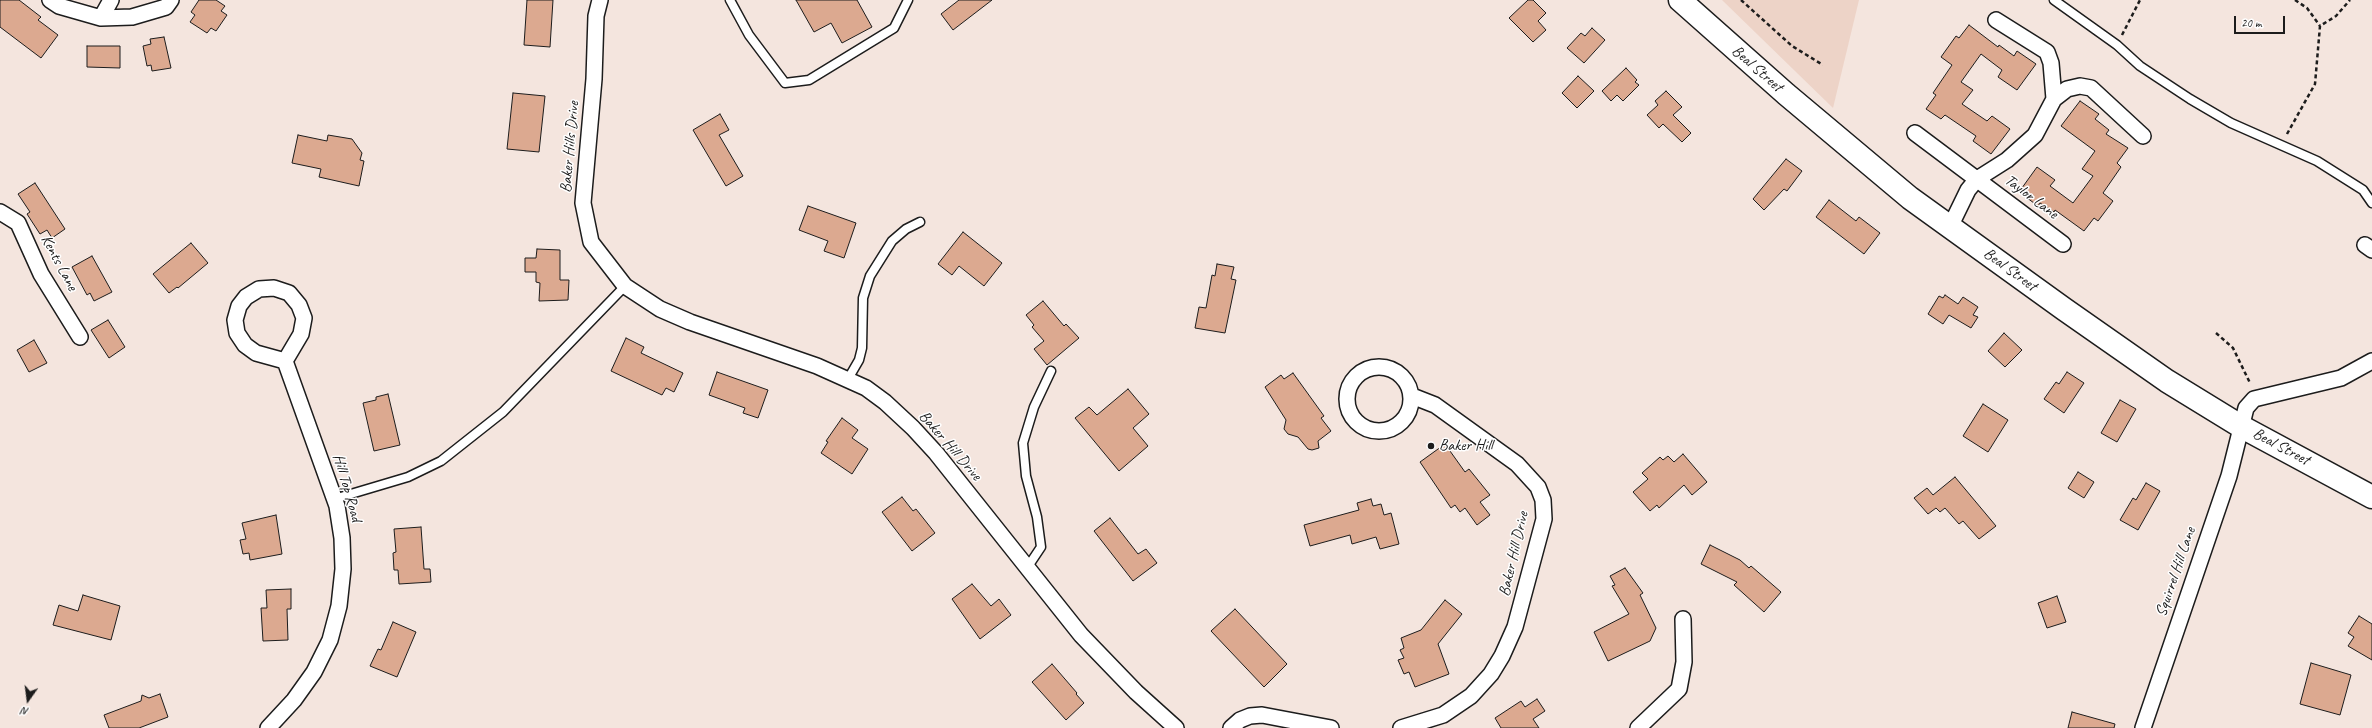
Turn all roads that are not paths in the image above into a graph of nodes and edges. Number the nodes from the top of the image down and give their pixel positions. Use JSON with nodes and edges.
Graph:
{"nodes":[{"id":1,"x":50,"y":0,"type":"edge"},
{"id":2,"x":111,"y":0,"type":"edge"},
{"id":3,"x":171,"y":0,"type":"edge"},
{"id":4,"x":600,"y":0,"type":"edge"},
{"id":5,"x":730,"y":0,"type":"edge"},
{"id":6,"x":908,"y":0,"type":"edge"},
{"id":7,"x":1680,"y":0,"type":"edge"},
{"id":8,"x":2054,"y":0,"type":"edge"},
{"id":9,"x":101,"y":18,"type":"junction"},
{"id":10,"x":1996,"y":20,"type":"dead end"},
{"id":11,"x":2054,"y":99,"type":"junction"},
{"id":12,"x":1915,"y":133,"type":"dead end"},
{"id":13,"x":2143,"y":136,"type":"dead end"},
{"id":14,"x":1977,"y":179,"type":"junction"},
{"id":15,"x":2372,"y":203,"type":"edge"},
{"id":16,"x":0,"y":212,"type":"edge"},
{"id":17,"x":920,"y":222,"type":"dead end"},
{"id":18,"x":1950,"y":227,"type":"junction"},
{"id":19,"x":2063,"y":244,"type":"dead end"},
{"id":20,"x":625,"y":286,"type":"junction"},
{"id":21,"x":80,"y":337,"type":"dead end"},
{"id":22,"x":285,"y":361,"type":"junction"},
{"id":23,"x":2372,"y":361,"type":"edge"},
{"id":24,"x":1051,"y":371,"type":"dead end"},
{"id":25,"x":848,"y":379,"type":"junction"},
{"id":26,"x":1412,"y":396,"type":"junction"},
{"id":27,"x":2242,"y":427,"type":"junction"},
{"id":28,"x":2372,"y":497,"type":"edge"},
{"id":29,"x":334,"y":498,"type":"junction"},
{"id":30,"x":1027,"y":568,"type":"junction"},
{"id":31,"x":1683,"y":619,"type":"dead end"},
{"id":32,"x":268,"y":728,"type":"edge"},
{"id":33,"x":1176,"y":728,"type":"edge"},
{"id":34,"x":1231,"y":728,"type":"edge"},
{"id":35,"x":1331,"y":728,"type":"edge"},
{"id":36,"x":1401,"y":728,"type":"edge"},
{"id":37,"x":1638,"y":728,"type":"edge"},
{"id":38,"x":2143,"y":728,"type":"edge"}],
"edges":[{"from":1,"to":9,"type":"street"},
{"from":2,"to":9,"type":"street"},
{"from":3,"to":9,"type":"street"},
{"from":4,"to":20,"type":"street","name":"Baker Hills Drive"},
{"from":5,"to":6,"type":"lane"},
{"from":7,"to":18,"type":"street","name":"Beal Street"},
{"from":8,"to":15,"type":"lane"},
{"from":10,"to":11,"type":"street"},
{"from":11,"to":13,"type":"street"},
{"from":11,"to":14,"type":"street","name":"Taylor Lane"},
{"from":12,"to":14,"type":"street","name":"Taylor Lane"},
{"from":14,"to":18,"type":"street","name":"Taylor Lane"},
{"from":14,"to":19,"type":"street","name":"Taylor Lane"},
{"from":16,"to":21,"type":"street","name":"Kents Lane"},
{"from":17,"to":25,"type":"lane"},
{"from":18,"to":27,"type":"street","name":"Beal Street"},
{"from":20,"to":25,"type":"street","name":"Baker Hill Drive"},
{"from":20,"to":29,"type":"lane"},
{"from":22,"to":22,"type":"street"},
{"from":22,"to":29,"type":"street","name":"Hill Top Road"},
{"from":23,"to":27,"type":"street","name":"Squirrel Hill Lane"},
{"from":24,"to":30,"type":"lane"},
{"from":25,"to":30,"type":"street","name":"Baker Hill Drive"},
{"from":26,"to":26,"type":"street"},
{"from":26,"to":36,"type":"street","name":"Baker Hill Drive"},
{"from":27,"to":28,"type":"street","name":"Beal Street"},
{"from":27,"to":38,"type":"street","name":"Squirrel Hill Lane"},
{"from":29,"to":32,"type":"street","name":"Hill Top Road"},
{"from":30,"to":33,"type":"street","name":"Baker Hill Drive"},
{"from":31,"to":37,"type":"street"},
{"from":34,"to":35,"type":"street"}]}
